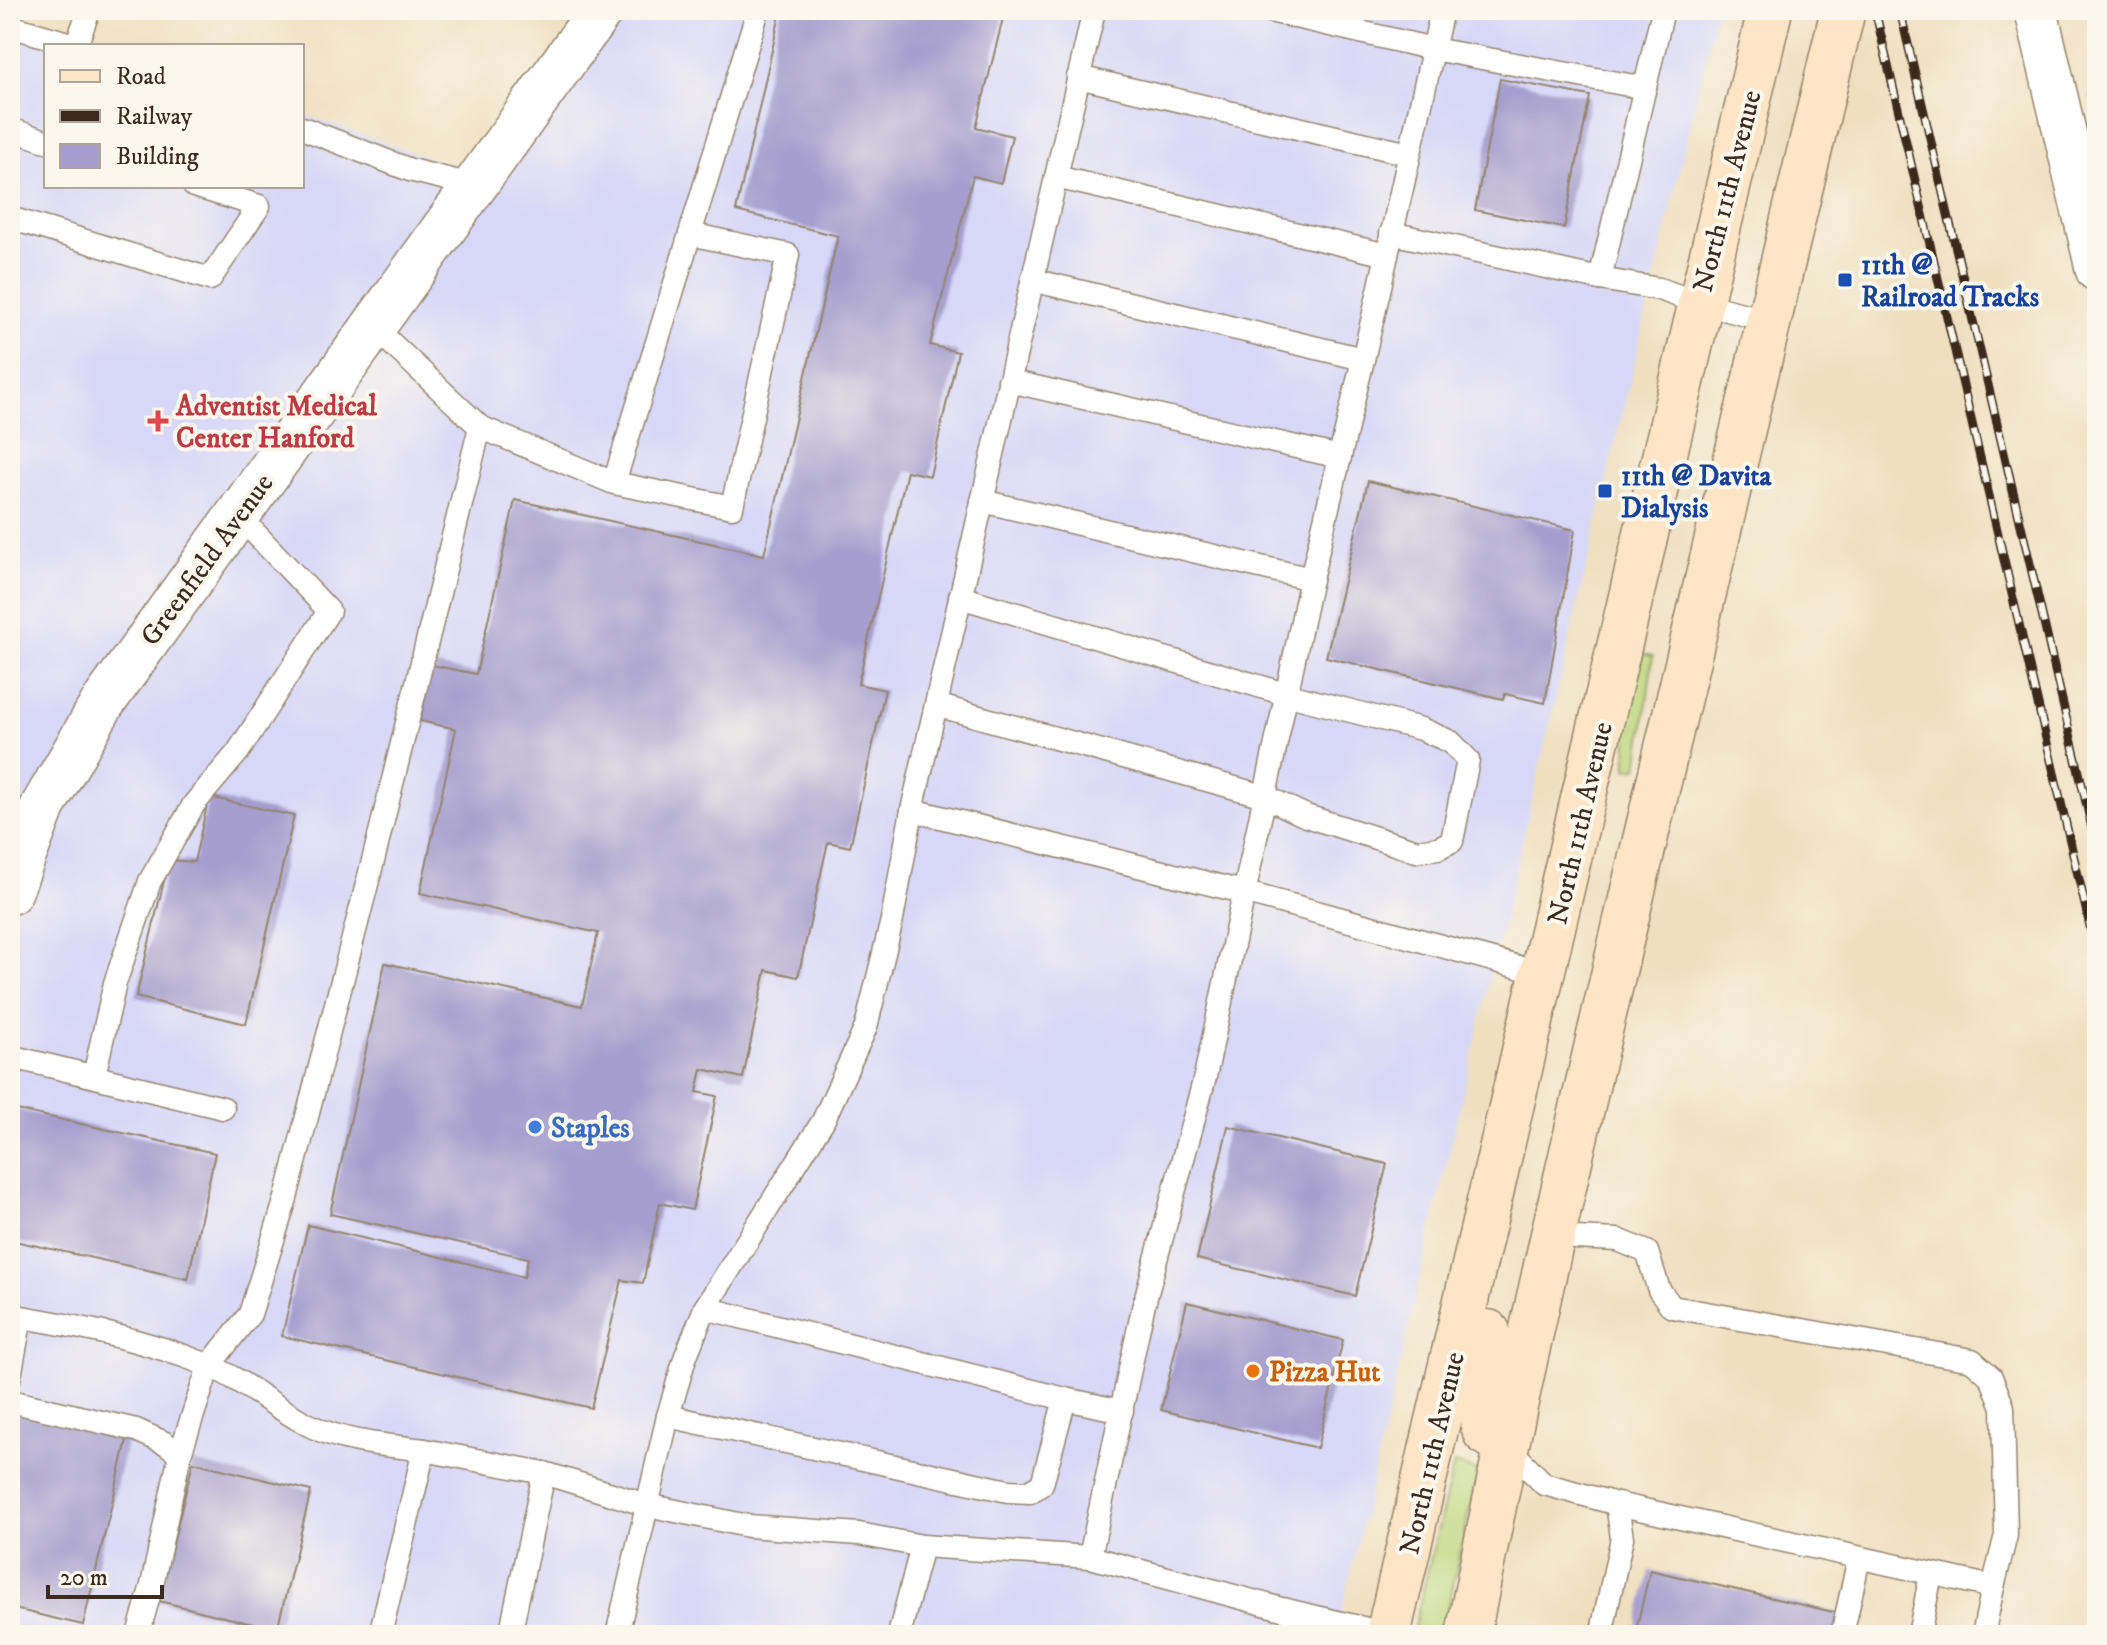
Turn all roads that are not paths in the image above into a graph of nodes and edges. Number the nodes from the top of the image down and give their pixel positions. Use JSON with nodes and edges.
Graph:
{"nodes":[{"id":1,"x":89,"y":10,"type":"edge"},
{"id":2,"x":601,"y":10,"type":"edge"},
{"id":3,"x":758,"y":10,"type":"edge"},
{"id":4,"x":1094,"y":10,"type":"edge"},
{"id":5,"x":1266,"y":10,"type":"edge"},
{"id":6,"x":1442,"y":10,"type":"edge"},
{"id":7,"x":1663,"y":10,"type":"edge"},
{"id":8,"x":1770,"y":10,"type":"edge"},
{"id":9,"x":1843,"y":10,"type":"edge"},
{"id":10,"x":2036,"y":10,"type":"edge"},
{"id":11,"x":10,"y":26,"type":"edge"},
{"id":12,"x":69,"y":44,"type":"edge"},
{"id":13,"x":77,"y":44,"type":"edge"},
{"id":14,"x":1433,"y":49,"type":"junction"},
{"id":15,"x":1078,"y":77,"type":"junction"},
{"id":16,"x":1645,"y":88,"type":"junction"},
{"id":17,"x":10,"y":129,"type":"edge"},
{"id":18,"x":304,"y":129,"type":"edge"},
{"id":19,"x":44,"y":140,"type":"edge"},
{"id":20,"x":1409,"y":154,"type":"junction"},
{"id":21,"x":1056,"y":177,"type":"junction"},
{"id":22,"x":475,"y":186,"type":"junction"},
{"id":23,"x":200,"y":188,"type":"edge"},
{"id":24,"x":2087,"y":189,"type":"edge"},
{"id":25,"x":10,"y":218,"type":"edge"},
{"id":26,"x":690,"y":234,"type":"junction"},
{"id":27,"x":1389,"y":244,"type":"junction"},
{"id":28,"x":2097,"y":270,"type":"edge"},
{"id":29,"x":1600,"y":279,"type":"junction"},
{"id":30,"x":1032,"y":280,"type":"junction"},
{"id":31,"x":1699,"y":303,"type":"junction"},
{"id":32,"x":1766,"y":320,"type":"junction"},
{"id":33,"x":374,"y":327,"type":"junction"},
{"id":34,"x":1363,"y":359,"type":"junction"},
{"id":35,"x":1009,"y":381,"type":"junction"},
{"id":36,"x":480,"y":427,"type":"junction"},
{"id":37,"x":1340,"y":457,"type":"junction"},
{"id":38,"x":614,"y":483,"type":"junction"},
{"id":39,"x":982,"y":501,"type":"junction"},
{"id":40,"x":238,"y":515,"type":"junction"},
{"id":41,"x":1311,"y":579,"type":"junction"},
{"id":42,"x":960,"y":597,"type":"junction"},
{"id":43,"x":1285,"y":694,"type":"junction"},
{"id":44,"x":936,"y":705,"type":"junction"},
{"id":45,"x":1264,"y":796,"type":"junction"},
{"id":46,"x":912,"y":810,"type":"junction"},
{"id":47,"x":10,"y":892,"type":"edge"},
{"id":48,"x":1243,"y":892,"type":"junction"},
{"id":49,"x":1544,"y":974,"type":"junction"},
{"id":50,"x":10,"y":1058,"type":"edge"},
{"id":51,"x":94,"y":1076,"type":"junction"},
{"id":52,"x":223,"y":1108,"type":"dead end"},
{"id":53,"x":1486,"y":1223,"type":"junction"},
{"id":54,"x":1552,"y":1237,"type":"junction"},
{"id":55,"x":705,"y":1308,"type":"junction"},
{"id":56,"x":16,"y":1316,"type":"edge"},
{"id":57,"x":209,"y":1366,"type":"junction"},
{"id":58,"x":10,"y":1376,"type":"edge"},
{"id":59,"x":1065,"y":1399,"type":"junction"},
{"id":60,"x":10,"y":1401,"type":"edge"},
{"id":61,"x":1122,"y":1411,"type":"junction"},
{"id":62,"x":668,"y":1416,"type":"junction"},
{"id":63,"x":1506,"y":1445,"type":"junction"},
{"id":64,"x":424,"y":1450,"type":"junction"},
{"id":65,"x":180,"y":1454,"type":"junction"},
{"id":66,"x":544,"y":1473,"type":"junction"},
{"id":67,"x":1617,"y":1504,"type":"junction"},
{"id":68,"x":647,"y":1505,"type":"junction"},
{"id":69,"x":922,"y":1546,"type":"junction"},
{"id":70,"x":1090,"y":1557,"type":"junction"},
{"id":71,"x":1859,"y":1558,"type":"junction"},
{"id":72,"x":1931,"y":1574,"type":"junction"},
{"id":73,"x":1993,"y":1587,"type":"junction"},
{"id":74,"x":138,"y":1635,"type":"edge"},
{"id":75,"x":380,"y":1635,"type":"edge"},
{"id":76,"x":510,"y":1635,"type":"edge"},
{"id":77,"x":617,"y":1635,"type":"edge"},
{"id":78,"x":899,"y":1635,"type":"edge"},
{"id":79,"x":1388,"y":1635,"type":"edge"},
{"id":80,"x":1468,"y":1635,"type":"edge"},
{"id":81,"x":1601,"y":1635,"type":"edge"},
{"id":82,"x":1842,"y":1635,"type":"edge"},
{"id":83,"x":1919,"y":1635,"type":"edge"},
{"id":84,"x":1983,"y":1635,"type":"edge"}],
"edges":[{"from":1,"to":13,"type":"lane"},
{"from":2,"to":22,"type":"street","name":"Greenfield Avenue"},
{"from":3,"to":26,"type":"lane"},
{"from":4,"to":15,"type":"lane"},
{"from":5,"to":14,"type":"lane"},
{"from":6,"to":14,"type":"lane"},
{"from":7,"to":16,"type":"lane"},
{"from":8,"to":31,"type":"main road","name":"North 11th Avenue"},
{"from":9,"to":32,"type":"main road"},
{"from":10,"to":24,"type":"street"},
{"from":11,"to":12,"type":"lane"},
{"from":14,"to":16,"type":"lane"},
{"from":14,"to":20,"type":"lane"},
{"from":15,"to":20,"type":"lane"},
{"from":15,"to":21,"type":"lane"},
{"from":16,"to":29,"type":"lane"},
{"from":17,"to":19,"type":"lane"},
{"from":18,"to":22,"type":"lane"},
{"from":20,"to":27,"type":"lane"},
{"from":21,"to":27,"type":"lane"},
{"from":21,"to":30,"type":"lane"},
{"from":22,"to":33,"type":"street","name":"Greenfield Avenue"},
{"from":23,"to":25,"type":"lane"},
{"from":24,"to":28,"type":"street"},
{"from":26,"to":38,"type":"lane"},
{"from":26,"to":38,"type":"lane"},
{"from":27,"to":29,"type":"lane"},
{"from":27,"to":34,"type":"lane"},
{"from":29,"to":31,"type":"lane"},
{"from":30,"to":34,"type":"lane"},
{"from":30,"to":35,"type":"lane"},
{"from":31,"to":32,"type":"lane"},
{"from":31,"to":49,"type":"main road","name":"North 11th Avenue"},
{"from":32,"to":54,"type":"main road"},
{"from":33,"to":36,"type":"lane"},
{"from":33,"to":40,"type":"street","name":"Greenfield Avenue"},
{"from":34,"to":37,"type":"lane"},
{"from":35,"to":37,"type":"lane"},
{"from":35,"to":39,"type":"lane"},
{"from":36,"to":38,"type":"lane"},
{"from":36,"to":57,"type":"lane"},
{"from":37,"to":41,"type":"lane"},
{"from":39,"to":41,"type":"lane"},
{"from":39,"to":42,"type":"lane"},
{"from":40,"to":47,"type":"street","name":"Greenfield Avenue"},
{"from":40,"to":51,"type":"lane"},
{"from":41,"to":43,"type":"lane"},
{"from":42,"to":43,"type":"lane"},
{"from":42,"to":44,"type":"lane"},
{"from":43,"to":45,"type":"lane"},
{"from":43,"to":45,"type":"lane"},
{"from":44,"to":45,"type":"lane"},
{"from":44,"to":46,"type":"lane"},
{"from":45,"to":48,"type":"lane"},
{"from":46,"to":48,"type":"lane"},
{"from":46,"to":55,"type":"lane"},
{"from":48,"to":49,"type":"lane"},
{"from":48,"to":61,"type":"lane"},
{"from":49,"to":53,"type":"main road","name":"North 11th Avenue"},
{"from":49,"to":54,"type":"main road"},
{"from":50,"to":51,"type":"lane"},
{"from":51,"to":52,"type":"lane"},
{"from":53,"to":63,"type":"main road"},
{"from":53,"to":79,"type":"main road","name":"North 11th Avenue"},
{"from":54,"to":63,"type":"main road"},
{"from":54,"to":73,"type":"lane"},
{"from":55,"to":59,"type":"lane"},
{"from":55,"to":62,"type":"lane"},
{"from":56,"to":57,"type":"lane"},
{"from":56,"to":58,"type":"lane"},
{"from":57,"to":64,"type":"lane"},
{"from":57,"to":65,"type":"lane"},
{"from":59,"to":61,"type":"lane"},
{"from":59,"to":62,"type":"lane"},
{"from":60,"to":65,"type":"lane"},
{"from":61,"to":70,"type":"lane"},
{"from":62,"to":68,"type":"lane"},
{"from":63,"to":67,"type":"lane"},
{"from":63,"to":80,"type":"main road"},
{"from":64,"to":66,"type":"lane"},
{"from":64,"to":75,"type":"lane"},
{"from":65,"to":74,"type":"lane"},
{"from":66,"to":68,"type":"lane"},
{"from":66,"to":76,"type":"lane"},
{"from":67,"to":71,"type":"lane"},
{"from":67,"to":81,"type":"lane"},
{"from":68,"to":69,"type":"lane"},
{"from":68,"to":77,"type":"lane"},
{"from":69,"to":70,"type":"lane"},
{"from":69,"to":78,"type":"lane"},
{"from":70,"to":79,"type":"lane"},
{"from":71,"to":72,"type":"lane"},
{"from":71,"to":82,"type":"lane"},
{"from":72,"to":73,"type":"lane"},
{"from":72,"to":83,"type":"lane"},
{"from":73,"to":84,"type":"lane"}]}
